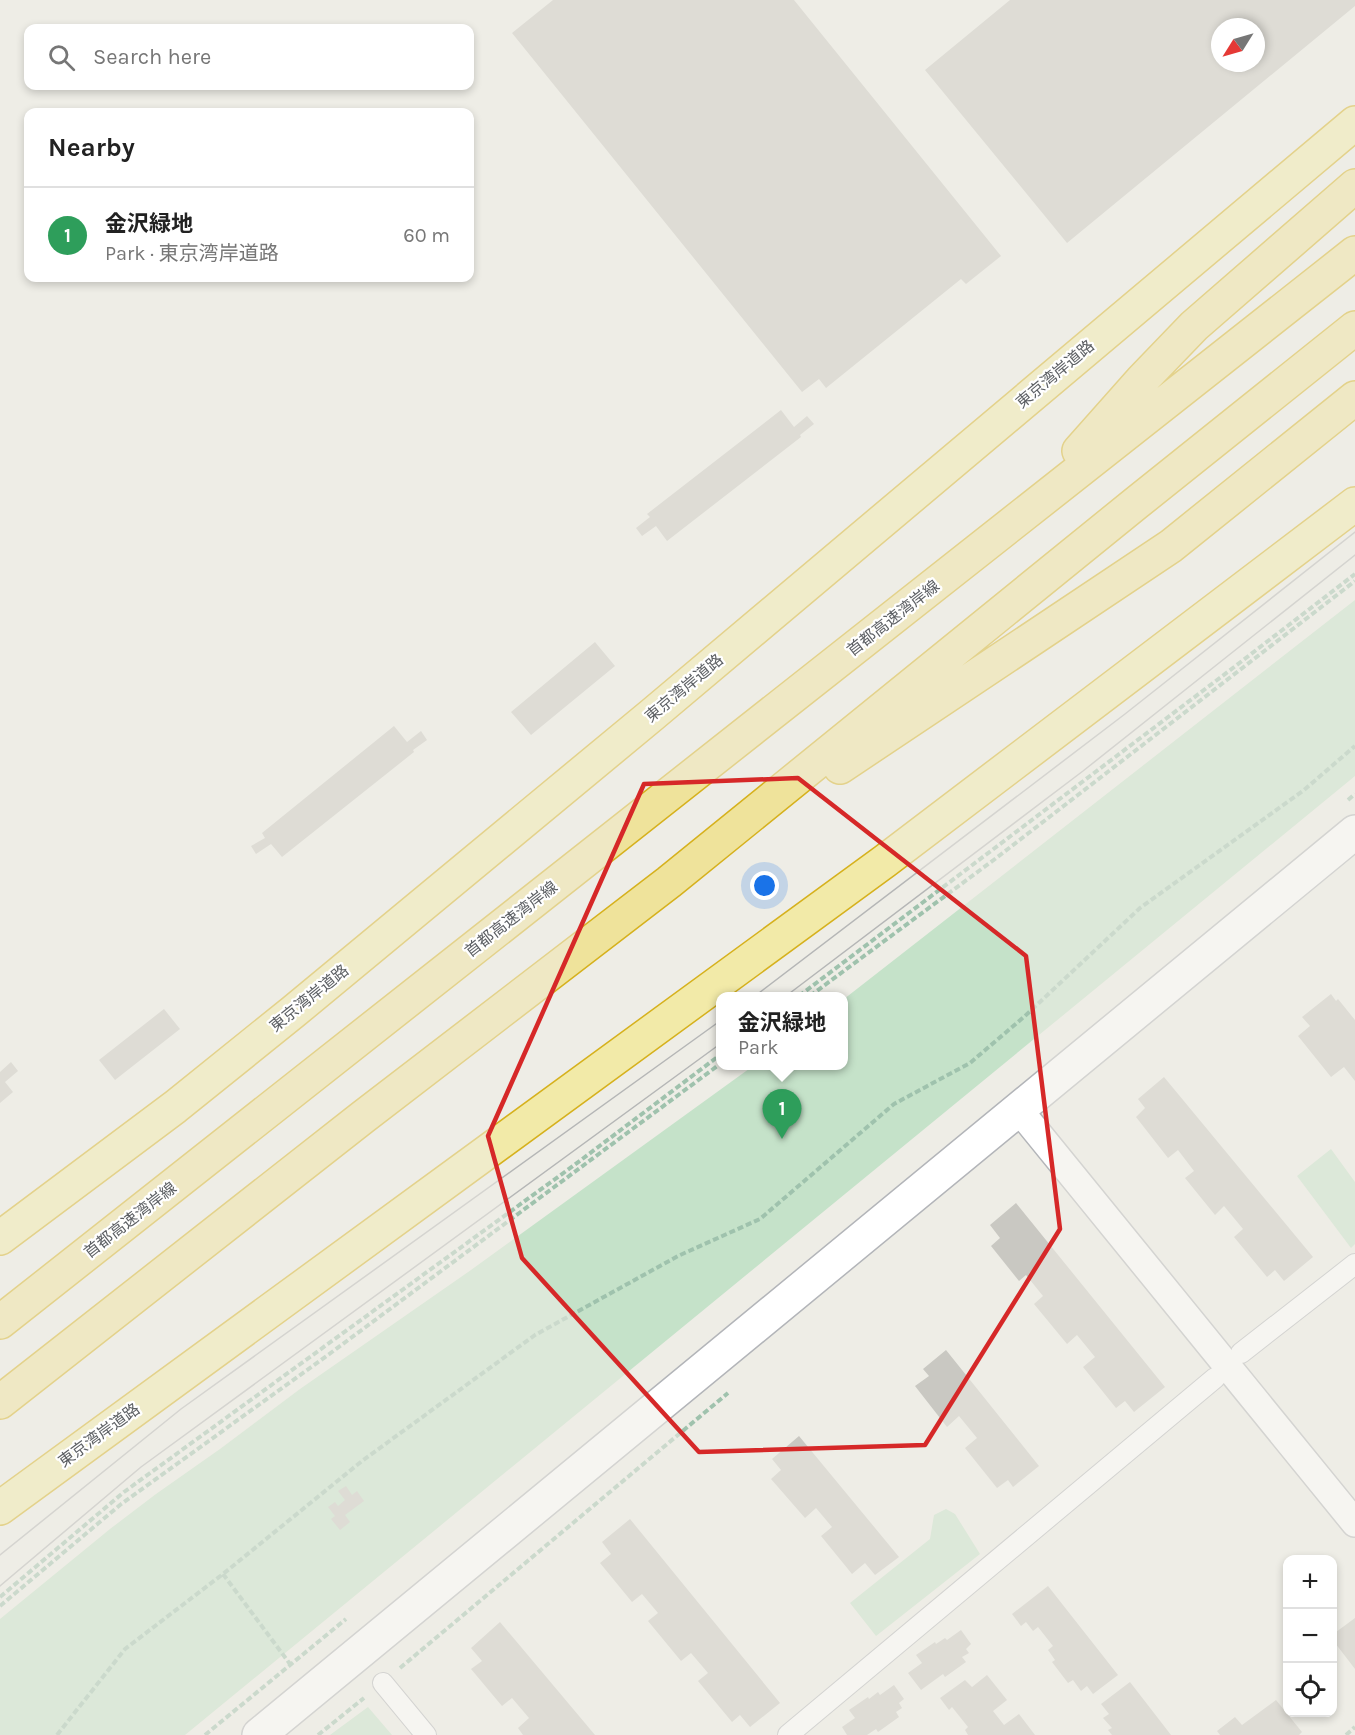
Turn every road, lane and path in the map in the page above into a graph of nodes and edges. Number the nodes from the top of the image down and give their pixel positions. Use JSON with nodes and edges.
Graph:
{"nodes":[{"id":1,"x":1355,"y":123,"type":"edge"},
{"id":2,"x":1355,"y":186,"type":"edge"},
{"id":3,"x":1355,"y":253,"type":"edge"},
{"id":4,"x":1355,"y":328,"type":"edge"},
{"id":5,"x":1355,"y":398,"type":"edge"},
{"id":6,"x":1355,"y":504,"type":"edge"},
{"id":7,"x":1023,"y":516,"type":"junction"},
{"id":8,"x":1355,"y":574,"type":"edge"},
{"id":9,"x":1355,"y":581,"type":"edge"},
{"id":10,"x":1355,"y":746,"type":"edge"},
{"id":11,"x":1355,"y":832,"type":"edge"},
{"id":12,"x":669,"y":882,"type":"junction"},
{"id":13,"x":804,"y":992,"type":"edge"},
{"id":14,"x":815,"y":992,"type":"edge"},
{"id":15,"x":716,"y":1059,"type":"edge"},
{"id":16,"x":716,"y":1067,"type":"edge"},
{"id":17,"x":1018,"y":1110,"type":"junction"},
{"id":18,"x":0,"y":1238,"type":"edge"},
{"id":19,"x":1355,"y":1264,"type":"edge"},
{"id":20,"x":0,"y":1322,"type":"edge"},
{"id":21,"x":1241,"y":1353,"type":"dead end"},
{"id":22,"x":1215,"y":1378,"type":"dead end"},
{"id":23,"x":0,"y":1402,"type":"edge"},
{"id":24,"x":0,"y":1508,"type":"edge"},
{"id":25,"x":1355,"y":1523,"type":"edge"},
{"id":26,"x":223,"y":1574,"type":"junction"},
{"id":27,"x":0,"y":1597,"type":"edge"},
{"id":28,"x":0,"y":1606,"type":"edge"},
{"id":29,"x":290,"y":1664,"type":"dead end"},
{"id":30,"x":383,"y":1683,"type":"dead end"},
{"id":31,"x":1355,"y":1727,"type":"edge"},
{"id":32,"x":57,"y":1735,"type":"edge"},
{"id":33,"x":259,"y":1735,"type":"edge"},
{"id":34,"x":426,"y":1735,"type":"edge"},
{"id":35,"x":788,"y":1735,"type":"edge"},
{"id":36,"x":1346,"y":1735,"type":"edge"}],
"edges":[{"from":1,"to":18,"type":"highway","name":"東京湾岸道路"},
{"from":2,"to":7,"type":"highway"},
{"from":3,"to":7,"type":"highway"},
{"from":4,"to":12,"type":"highway"},
{"from":5,"to":12,"type":"highway"},
{"from":6,"to":24,"type":"highway","name":"東京湾岸道路"},
{"from":7,"to":20,"type":"highway","name":"首都高速湾岸線"},
{"from":8,"to":13,"type":"path"},
{"from":9,"to":14,"type":"path"},
{"from":10,"to":26,"type":"path"},
{"from":11,"to":17,"type":"street"},
{"from":12,"to":23,"type":"highway"},
{"from":15,"to":27,"type":"path"},
{"from":16,"to":28,"type":"path"},
{"from":17,"to":25,"type":"street"},
{"from":17,"to":33,"type":"street"},
{"from":19,"to":21,"type":"street"},
{"from":22,"to":35,"type":"street"},
{"from":26,"to":29,"type":"path"},
{"from":26,"to":32,"type":"path"},
{"from":30,"to":34,"type":"street"},
{"from":31,"to":36,"type":"path"}]}
